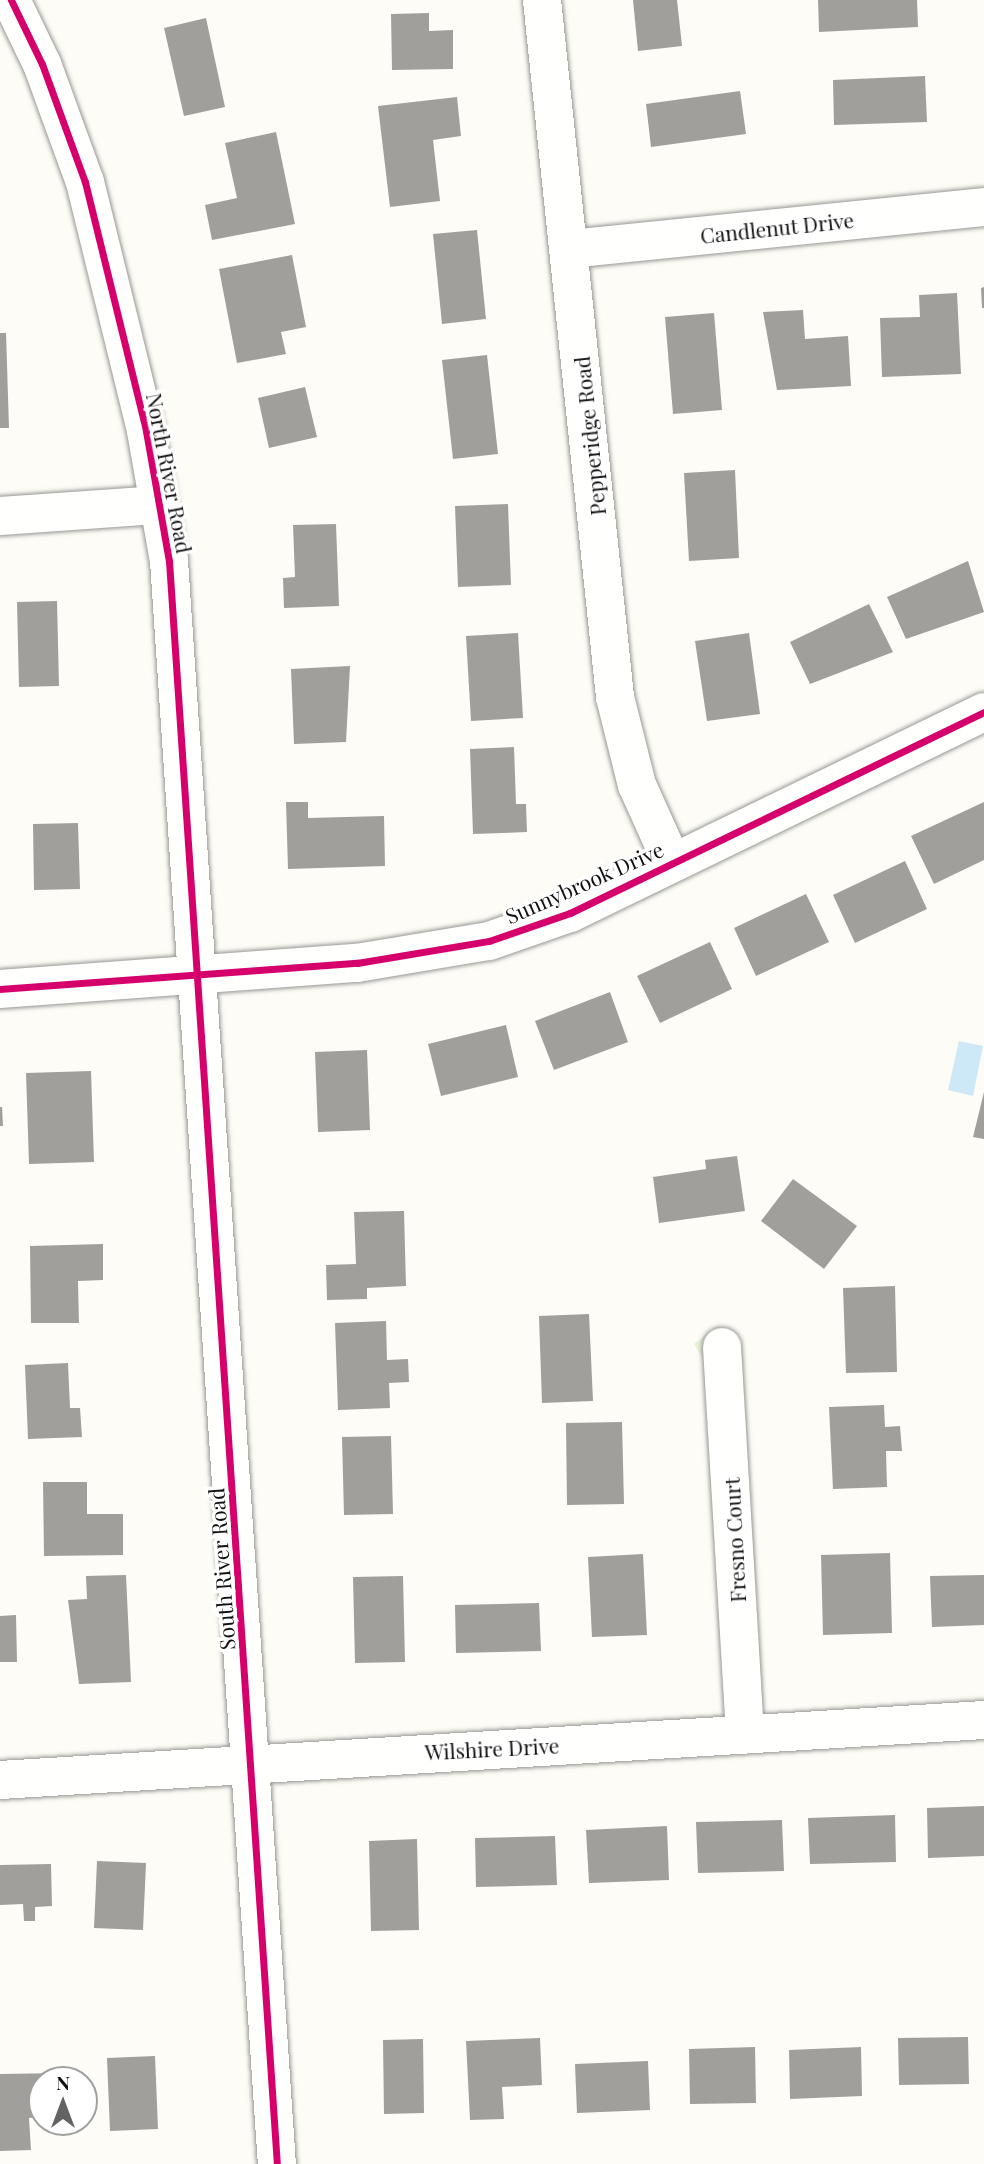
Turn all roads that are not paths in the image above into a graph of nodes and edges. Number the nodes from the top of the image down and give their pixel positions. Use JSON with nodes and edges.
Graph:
{"nodes":[{"id":1,"x":11,"y":0,"type":"edge"},
{"id":2,"x":542,"y":0,"type":"edge"},
{"id":3,"x":984,"y":207,"type":"edge"},
{"id":4,"x":570,"y":249,"type":"junction"},
{"id":5,"x":159,"y":505,"type":"junction"},
{"id":6,"x":0,"y":516,"type":"edge"},
{"id":7,"x":984,"y":712,"type":"edge"},
{"id":8,"x":672,"y":863,"type":"junction"},
{"id":9,"x":199,"y":972,"type":"junction"},
{"id":10,"x":0,"y":989,"type":"edge"},
{"id":11,"x":722,"y":1347,"type":"dead end"},
{"id":12,"x":984,"y":1720,"type":"edge"},
{"id":13,"x":746,"y":1734,"type":"junction"},
{"id":14,"x":251,"y":1762,"type":"junction"},
{"id":15,"x":0,"y":1780,"type":"edge"},
{"id":16,"x":277,"y":2164,"type":"edge"}],
"edges":[{"from":1,"to":5,"type":"street","name":"North River Road"},
{"from":2,"to":4,"type":"street","name":"Pepperidge Road"},
{"from":3,"to":4,"type":"street","name":"Candlenut Drive"},
{"from":4,"to":8,"type":"street","name":"Pepperidge Road"},
{"from":5,"to":6,"type":"street"},
{"from":5,"to":9,"type":"street","name":"North River Road"},
{"from":7,"to":8,"type":"street","name":"Sunnybrook Drive"},
{"from":8,"to":9,"type":"street","name":"Sunnybrook Drive"},
{"from":9,"to":10,"type":"street","name":"Sunnybrook Drive"},
{"from":9,"to":14,"type":"street","name":"South River Road"},
{"from":11,"to":13,"type":"street","name":"Fresno Court"},
{"from":12,"to":13,"type":"street","name":"Wilshire Drive"},
{"from":13,"to":14,"type":"street","name":"Wilshire Drive"},
{"from":14,"to":15,"type":"street","name":"Wilshire Drive"},
{"from":14,"to":16,"type":"street","name":"South River Road"}]}
